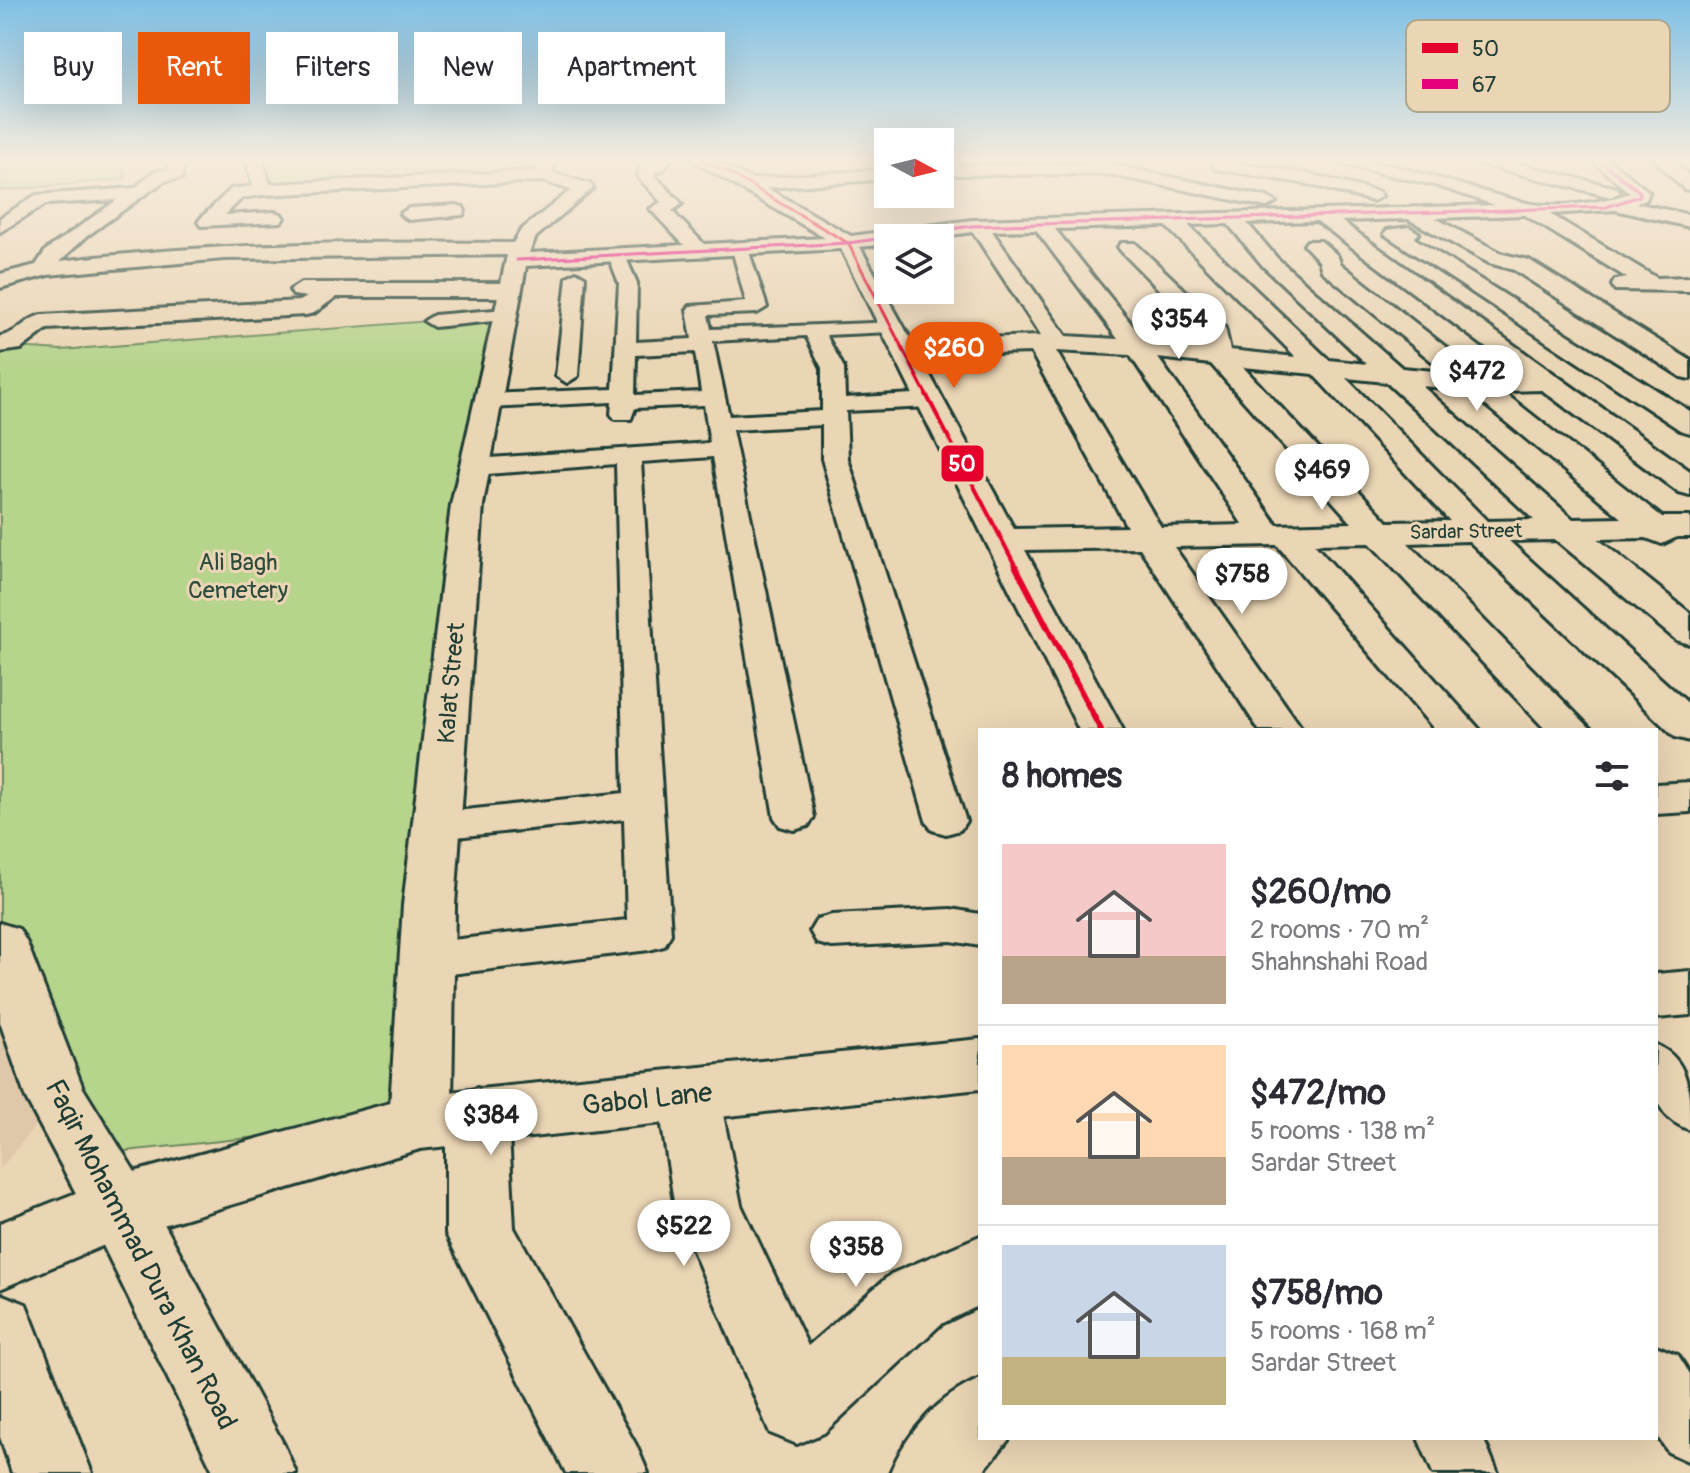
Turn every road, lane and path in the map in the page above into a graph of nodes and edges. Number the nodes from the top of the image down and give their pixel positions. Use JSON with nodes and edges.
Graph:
{"nodes":[{"id":1,"x":89,"y":228,"type":"edge"},
{"id":2,"x":226,"y":228,"type":"edge"},
{"id":3,"x":263,"y":228,"type":"edge"},
{"id":4,"x":276,"y":228,"type":"edge"},
{"id":5,"x":356,"y":228,"type":"edge"},
{"id":6,"x":449,"y":228,"type":"edge"},
{"id":7,"x":542,"y":228,"type":"junction"},
{"id":8,"x":658,"y":228,"type":"edge"},
{"id":9,"x":679,"y":228,"type":"edge"},
{"id":10,"x":822,"y":228,"type":"edge"},
{"id":11,"x":966,"y":228,"type":"edge"},
{"id":12,"x":980,"y":228,"type":"edge"},
{"id":13,"x":1044,"y":228,"type":"edge"},
{"id":14,"x":1074,"y":228,"type":"edge"},
{"id":15,"x":1206,"y":228,"type":"edge"},
{"id":16,"x":1239,"y":228,"type":"edge"},
{"id":17,"x":1333,"y":228,"type":"edge"},
{"id":18,"x":1419,"y":228,"type":"edge"},
{"id":19,"x":1466,"y":228,"type":"edge"},
{"id":20,"x":1490,"y":228,"type":"edge"},
{"id":21,"x":1559,"y":228,"type":"edge"},
{"id":22,"x":1504,"y":232,"type":"dead end"},
{"id":23,"x":190,"y":233,"type":"dead end"},
{"id":24,"x":256,"y":237,"type":"junction"},
{"id":25,"x":628,"y":239,"type":"junction"},
{"id":26,"x":1173,"y":239,"type":"junction"},
{"id":27,"x":848,"y":243,"type":"junction"},
{"id":28,"x":1314,"y":245,"type":"dead end"},
{"id":29,"x":346,"y":247,"type":"junction"},
{"id":30,"x":380,"y":248,"type":"junction"},
{"id":31,"x":441,"y":248,"type":"junction"},
{"id":32,"x":740,"y":249,"type":"junction"},
{"id":33,"x":699,"y":251,"type":"junction"},
{"id":34,"x":1608,"y":258,"type":"junction"},
{"id":35,"x":1649,"y":258,"type":"dead end"},
{"id":36,"x":44,"y":270,"type":"junction"},
{"id":37,"x":232,"y":277,"type":"dead end"},
{"id":38,"x":576,"y":277,"type":"dead end"},
{"id":39,"x":0,"y":281,"type":"edge"},
{"id":40,"x":1652,"y":284,"type":"junction"},
{"id":41,"x":1690,"y":284,"type":"edge"},
{"id":42,"x":1557,"y":286,"type":"junction"},
{"id":43,"x":252,"y":289,"type":"dead end"},
{"id":44,"x":328,"y":290,"type":"junction"},
{"id":45,"x":1222,"y":305,"type":"junction"},
{"id":46,"x":434,"y":321,"type":"dead end"},
{"id":47,"x":813,"y":330,"type":"junction"},
{"id":48,"x":897,"y":337,"type":"junction"},
{"id":49,"x":703,"y":340,"type":"junction"},
{"id":50,"x":1048,"y":343,"type":"junction"},
{"id":51,"x":0,"y":344,"type":"edge"},
{"id":52,"x":1138,"y":348,"type":"junction"},
{"id":53,"x":626,"y":349,"type":"junction"},
{"id":54,"x":1218,"y":356,"type":"junction"},
{"id":55,"x":1321,"y":367,"type":"junction"},
{"id":56,"x":1690,"y":371,"type":"edge"},
{"id":57,"x":1396,"y":375,"type":"junction"},
{"id":58,"x":567,"y":376,"type":"dead end"},
{"id":59,"x":1548,"y":382,"type":"junction"},
{"id":60,"x":1475,"y":383,"type":"junction"},
{"id":61,"x":930,"y":400,"type":"junction"},
{"id":62,"x":489,"y":401,"type":"junction"},
{"id":63,"x":624,"y":404,"type":"junction"},
{"id":64,"x":834,"y":411,"type":"junction"},
{"id":65,"x":719,"y":424,"type":"junction"},
{"id":66,"x":1690,"y":424,"type":"edge"},
{"id":67,"x":628,"y":456,"type":"junction"},
{"id":68,"x":475,"y":467,"type":"junction"},
{"id":69,"x":1690,"y":486,"type":"edge"},
{"id":70,"x":1690,"y":527,"type":"edge"},
{"id":71,"x":1654,"y":528,"type":"junction"},
{"id":72,"x":1564,"y":529,"type":"junction"},
{"id":73,"x":1477,"y":530,"type":"junction"},
{"id":74,"x":1378,"y":532,"type":"junction"},
{"id":75,"x":1276,"y":534,"type":"junction"},
{"id":76,"x":1150,"y":537,"type":"junction"},
{"id":77,"x":1003,"y":540,"type":"junction"},
{"id":78,"x":1690,"y":554,"type":"edge"},
{"id":79,"x":1690,"y":632,"type":"edge"},
{"id":80,"x":1100,"y":728,"type":"edge"},
{"id":81,"x":1280,"y":728,"type":"edge"},
{"id":82,"x":1456,"y":728,"type":"edge"},
{"id":83,"x":1568,"y":728,"type":"edge"},
{"id":84,"x":1690,"y":728,"type":"edge"},
{"id":85,"x":1690,"y":797,"type":"edge"},
{"id":86,"x":1658,"y":799,"type":"edge"},
{"id":87,"x":643,"y":804,"type":"junction"},
{"id":88,"x":794,"y":817,"type":"dead end"},
{"id":89,"x":946,"y":821,"type":"dead end"},
{"id":90,"x":437,"y":826,"type":"junction"},
{"id":91,"x":978,"y":930,"type":"edge"},
{"id":92,"x":832,"y":931,"type":"dead end"},
{"id":93,"x":0,"y":943,"type":"edge"},
{"id":94,"x":426,"y":960,"type":"junction"},
{"id":95,"x":1690,"y":993,"type":"edge"},
{"id":96,"x":1658,"y":996,"type":"edge"},
{"id":97,"x":978,"y":1064,"type":"edge"},
{"id":98,"x":1658,"y":1068,"type":"edge"},
{"id":99,"x":688,"y":1094,"type":"junction"},
{"id":100,"x":1690,"y":1108,"type":"edge"},
{"id":101,"x":448,"y":1118,"type":"junction"},
{"id":102,"x":119,"y":1207,"type":"junction"},
{"id":103,"x":0,"y":1256,"type":"edge"},
{"id":104,"x":978,"y":1271,"type":"edge"},
{"id":105,"x":0,"y":1330,"type":"edge"},
{"id":106,"x":1658,"y":1380,"type":"edge"},
{"id":107,"x":978,"y":1419,"type":"edge"},
{"id":108,"x":1690,"y":1430,"type":"edge"},
{"id":109,"x":1451,"y":1440,"type":"edge"},
{"id":110,"x":52,"y":1473,"type":"edge"},
{"id":111,"x":256,"y":1473,"type":"edge"},
{"id":112,"x":608,"y":1473,"type":"edge"},
{"id":113,"x":930,"y":1473,"type":"edge"},
{"id":114,"x":1466,"y":1473,"type":"edge"}],
"edges":[{"from":1,"to":36,"type":"street"},
{"from":2,"to":24,"type":"street"},
{"from":3,"to":24,"type":"street"},
{"from":4,"to":24,"type":"street"},
{"from":5,"to":29,"type":"street"},
{"from":6,"to":31,"type":"street"},
{"from":7,"to":25,"type":"street"},
{"from":7,"to":31,"type":"street"},
{"from":7,"to":44,"type":"street"},
{"from":7,"to":46,"type":"lane"},
{"from":7,"to":62,"type":"street","name":"Kalat Street"},
{"from":8,"to":25,"type":"street"},
{"from":9,"to":33,"type":"street"},
{"from":10,"to":27,"type":"street"},
{"from":11,"to":27,"type":"street"},
{"from":12,"to":50,"type":"street"},
{"from":13,"to":52,"type":"street"},
{"from":14,"to":26,"type":"street"},
{"from":15,"to":26,"type":"street"},
{"from":16,"to":57,"type":"street"},
{"from":17,"to":59,"type":"street"},
{"from":18,"to":66,"type":"street"},
{"from":19,"to":42,"type":"street"},
{"from":20,"to":22,"type":"street"},
{"from":21,"to":34,"type":"street"},
{"from":23,"to":24,"type":"street"},
{"from":24,"to":29,"type":"street"},
{"from":24,"to":36,"type":"street"},
{"from":24,"to":37,"type":"street"},
{"from":25,"to":33,"type":"street"},
{"from":25,"to":53,"type":"lane"},
{"from":26,"to":45,"type":"street"},
{"from":26,"to":45,"type":"street"},
{"from":27,"to":32,"type":"street"},
{"from":27,"to":48,"type":"street"},
{"from":28,"to":60,"type":"street"},
{"from":29,"to":30,"type":"street"},
{"from":30,"to":31,"type":"street"},
{"from":30,"to":44,"type":"street"},
{"from":32,"to":33,"type":"street"},
{"from":32,"to":49,"type":"lane"},
{"from":34,"to":35,"type":"street"},
{"from":34,"to":40,"type":"street"},
{"from":36,"to":39,"type":"street"},
{"from":38,"to":58,"type":"lane"},
{"from":40,"to":41,"type":"street"},
{"from":40,"to":42,"type":"street"},
{"from":42,"to":56,"type":"street"},
{"from":43,"to":44,"type":"street"},
{"from":44,"to":51,"type":"street"},
{"from":45,"to":54,"type":"street"},
{"from":45,"to":55,"type":"street"},
{"from":47,"to":48,"type":"lane"},
{"from":47,"to":49,"type":"lane"},
{"from":47,"to":64,"type":"lane"},
{"from":48,"to":50,"type":"street"},
{"from":48,"to":61,"type":"street"},
{"from":49,"to":53,"type":"lane"},
{"from":49,"to":65,"type":"lane"},
{"from":50,"to":52,"type":"street"},
{"from":50,"to":76,"type":"street"},
{"from":52,"to":54,"type":"street"},
{"from":52,"to":75,"type":"street"},
{"from":53,"to":63,"type":"lane"},
{"from":54,"to":55,"type":"street"},
{"from":54,"to":74,"type":"street"},
{"from":55,"to":57,"type":"street"},
{"from":55,"to":73,"type":"street"},
{"from":57,"to":60,"type":"street"},
{"from":57,"to":72,"type":"street"},
{"from":59,"to":60,"type":"street"},
{"from":59,"to":69,"type":"street"},
{"from":60,"to":71,"type":"street"},
{"from":61,"to":64,"type":"lane"},
{"from":61,"to":77,"type":"street"},
{"from":62,"to":63,"type":"lane"},
{"from":62,"to":68,"type":"street","name":"Kalat Street"},
{"from":63,"to":65,"type":"lane"},
{"from":64,"to":65,"type":"lane"},
{"from":64,"to":89,"type":"lane"},
{"from":65,"to":67,"type":"lane"},
{"from":65,"to":88,"type":"lane"},
{"from":67,"to":68,"type":"lane"},
{"from":67,"to":87,"type":"lane"},
{"from":68,"to":90,"type":"street","name":"Kalat Street"},
{"from":70,"to":71,"type":"street","name":"Sardar Street"},
{"from":71,"to":72,"type":"street","name":"Sardar Street"},
{"from":71,"to":78,"type":"street"},
{"from":72,"to":73,"type":"street","name":"Sardar Street"},
{"from":72,"to":79,"type":"street"},
{"from":73,"to":74,"type":"street","name":"Sardar Street"},
{"from":73,"to":84,"type":"street"},
{"from":74,"to":75,"type":"street","name":"Sardar Street"},
{"from":74,"to":83,"type":"street"},
{"from":75,"to":76,"type":"street","name":"Sardar Street"},
{"from":75,"to":82,"type":"street"},
{"from":76,"to":77,"type":"street","name":"Sardar Street"},
{"from":76,"to":81,"type":"street"},
{"from":77,"to":80,"type":"street"},
{"from":85,"to":86,"type":"street"},
{"from":87,"to":90,"type":"lane"},
{"from":87,"to":94,"type":"lane"},
{"from":90,"to":94,"type":"street","name":"Kalat Street"},
{"from":91,"to":92,"type":"lane"},
{"from":93,"to":102,"type":"street","name":"Faqir Mohammad Dura Khan Road"},
{"from":94,"to":101,"type":"street","name":"Kalat Street"},
{"from":95,"to":96,"type":"street"},
{"from":97,"to":99,"type":"street","name":"Gabol Lane"},
{"from":98,"to":100,"type":"lane"},
{"from":99,"to":101,"type":"street","name":"Gabol Lane"},
{"from":99,"to":104,"type":"street"},
{"from":101,"to":102,"type":"street","name":"Gabol Lane"},
{"from":101,"to":112,"type":"street","name":"Kalat Street"},
{"from":102,"to":103,"type":"street","name":"Gabol Lane"},
{"from":102,"to":111,"type":"street","name":"Faqir Mohammad Dura Khan Road"},
{"from":105,"to":110,"type":"street"},
{"from":106,"to":108,"type":"lane"},
{"from":107,"to":113,"type":"street"},
{"from":109,"to":114,"type":"lane"}]}
